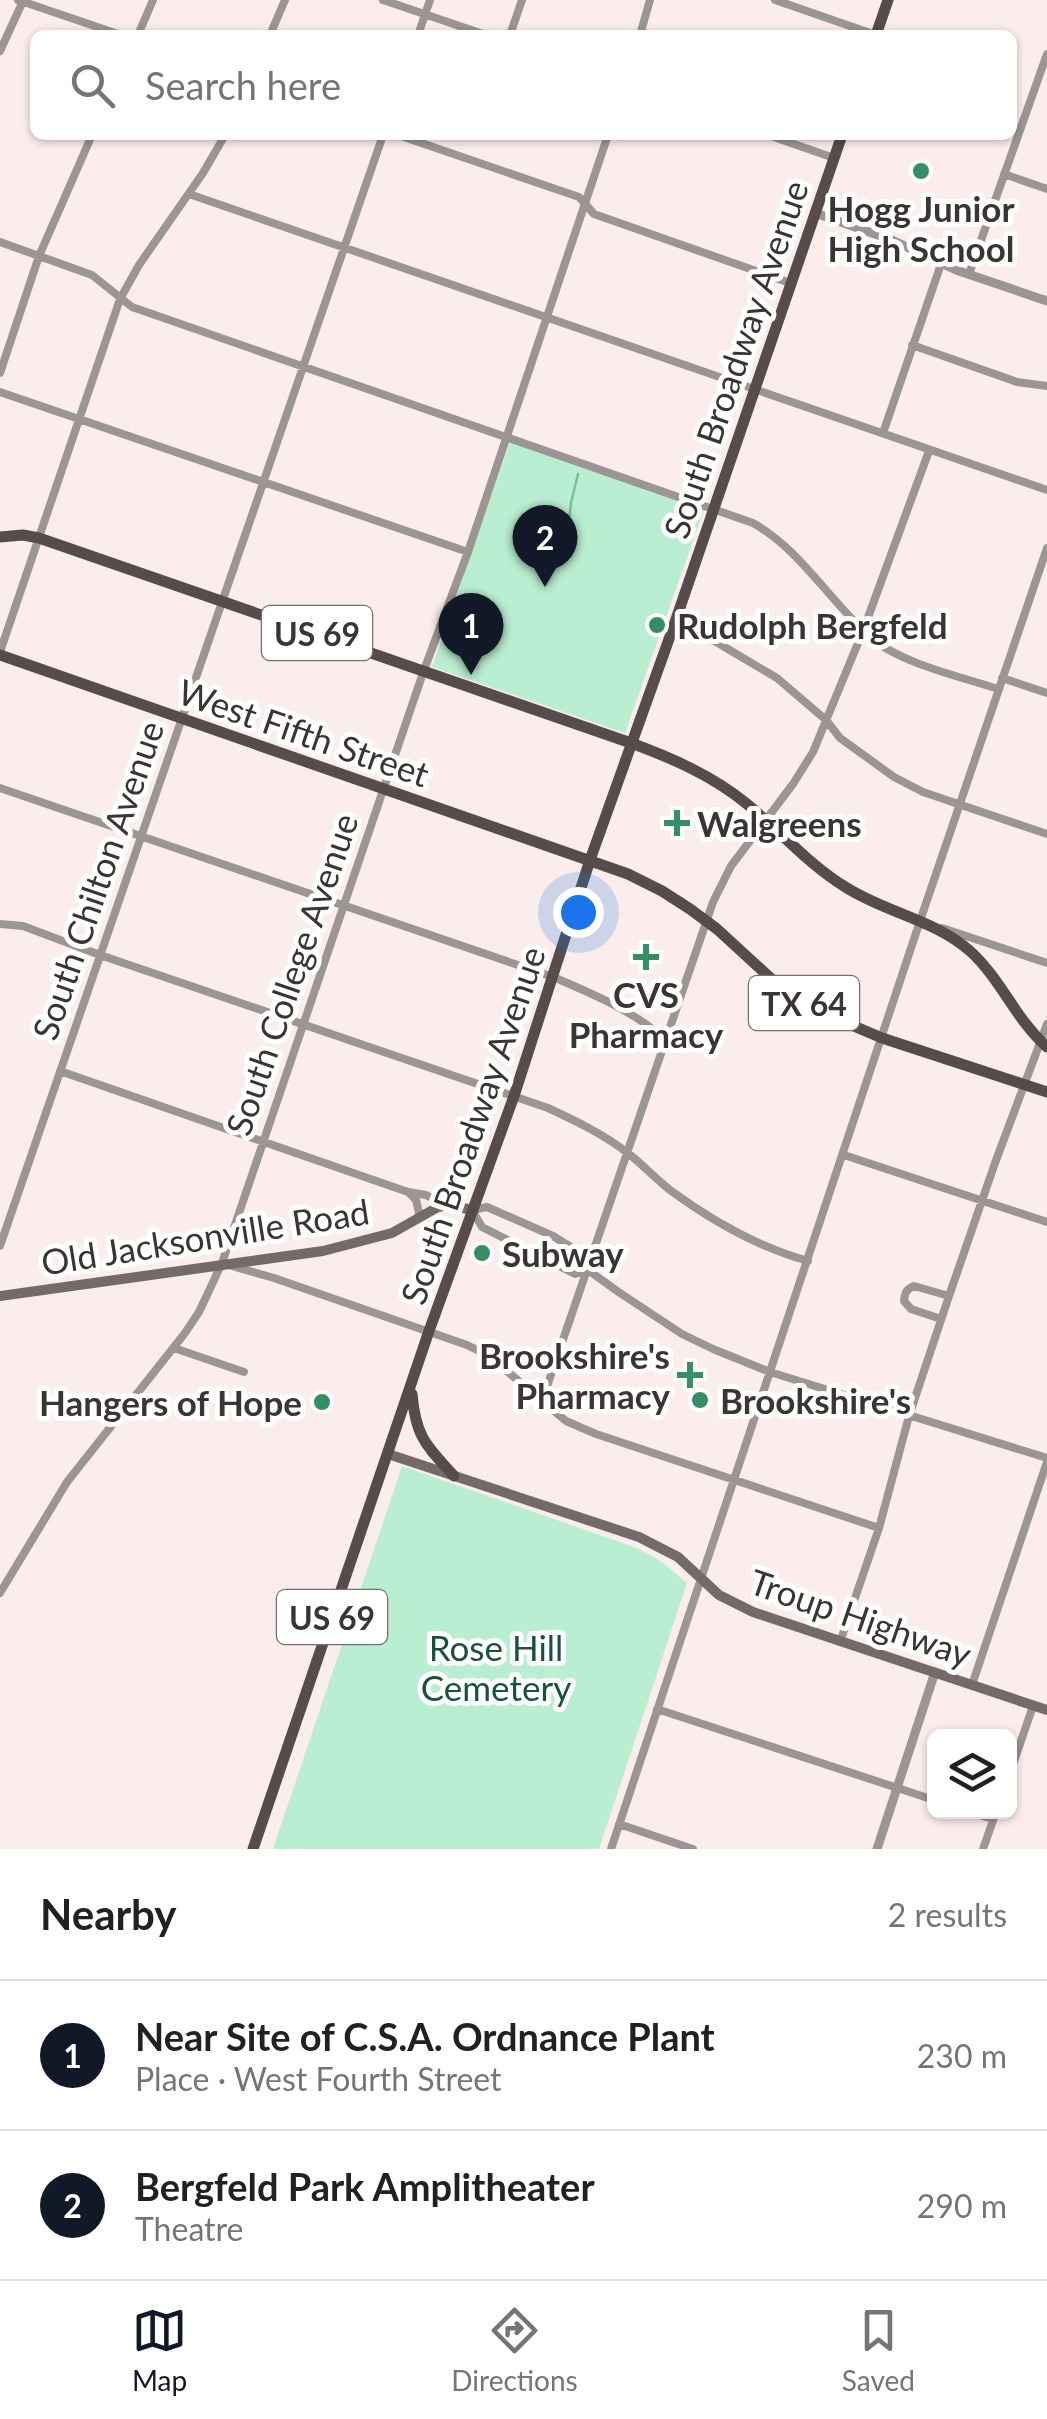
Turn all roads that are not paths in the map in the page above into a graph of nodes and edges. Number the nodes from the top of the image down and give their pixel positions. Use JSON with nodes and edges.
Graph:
{"nodes":[{"id":1,"x":153,"y":0,"type":"edge"},
{"id":2,"x":285,"y":0,"type":"edge"},
{"id":3,"x":383,"y":0,"type":"edge"},
{"id":4,"x":430,"y":0,"type":"edge"},
{"id":5,"x":522,"y":0,"type":"edge"},
{"id":6,"x":650,"y":0,"type":"edge"},
{"id":7,"x":775,"y":0,"type":"edge"},
{"id":8,"x":888,"y":0,"type":"edge"},
{"id":9,"x":20,"y":1,"type":"edge"},
{"id":10,"x":426,"y":14,"type":"junction"},
{"id":11,"x":105,"y":30,"type":"edge"},
{"id":12,"x":140,"y":30,"type":"edge"},
{"id":13,"x":272,"y":30,"type":"edge"},
{"id":14,"x":420,"y":30,"type":"edge"},
{"id":15,"x":472,"y":30,"type":"edge"},
{"id":16,"x":512,"y":30,"type":"edge"},
{"id":17,"x":641,"y":30,"type":"edge"},
{"id":18,"x":862,"y":30,"type":"edge"},
{"id":19,"x":878,"y":30,"type":"edge"},
{"id":20,"x":0,"y":51,"type":"edge"},
{"id":21,"x":1047,"y":54,"type":"edge"},
{"id":22,"x":1043,"y":81,"type":"edge"},
{"id":23,"x":90,"y":140,"type":"edge"},
{"id":24,"x":223,"y":140,"type":"edge"},
{"id":25,"x":381,"y":140,"type":"edge"},
{"id":26,"x":413,"y":140,"type":"edge"},
{"id":27,"x":606,"y":140,"type":"edge"},
{"id":28,"x":782,"y":140,"type":"edge"},
{"id":29,"x":840,"y":140,"type":"edge"},
{"id":30,"x":834,"y":158,"type":"junction"},
{"id":31,"x":1004,"y":174,"type":"junction"},
{"id":32,"x":1047,"y":189,"type":"edge"},
{"id":33,"x":189,"y":194,"type":"junction"},
{"id":34,"x":586,"y":206,"type":"junction"},
{"id":35,"x":815,"y":213,"type":"junction"},
{"id":36,"x":0,"y":242,"type":"edge"},
{"id":37,"x":344,"y":247,"type":"junction"},
{"id":38,"x":40,"y":256,"type":"junction"},
{"id":39,"x":941,"y":264,"type":"junction"},
{"id":40,"x":968,"y":274,"type":"junction"},
{"id":41,"x":790,"y":282,"type":"junction"},
{"id":42,"x":120,"y":299,"type":"junction"},
{"id":43,"x":1047,"y":301,"type":"edge"},
{"id":44,"x":548,"y":318,"type":"junction"},
{"id":45,"x":912,"y":346,"type":"junction"},
{"id":46,"x":303,"y":366,"type":"junction"},
{"id":47,"x":0,"y":373,"type":"edge"},
{"id":48,"x":1047,"y":386,"type":"edge"},
{"id":49,"x":753,"y":389,"type":"junction"},
{"id":50,"x":0,"y":392,"type":"edge"},
{"id":51,"x":78,"y":420,"type":"junction"},
{"id":52,"x":882,"y":434,"type":"junction"},
{"id":53,"x":508,"y":436,"type":"junction"},
{"id":54,"x":929,"y":451,"type":"junction"},
{"id":55,"x":262,"y":483,"type":"junction"},
{"id":56,"x":1047,"y":490,"type":"edge"},
{"id":57,"x":712,"y":507,"type":"junction"},
{"id":58,"x":0,"y":537,"type":"edge"},
{"id":59,"x":40,"y":538,"type":"junction"},
{"id":60,"x":1047,"y":548,"type":"edge"},
{"id":61,"x":468,"y":552,"type":"junction"},
{"id":62,"x":222,"y":601,"type":"junction"},
{"id":63,"x":674,"y":624,"type":"junction"},
{"id":64,"x":863,"y":630,"type":"junction"},
{"id":65,"x":0,"y":654,"type":"edge"},
{"id":66,"x":424,"y":670,"type":"junction"},
{"id":67,"x":1002,"y":678,"type":"junction"},
{"id":68,"x":998,"y":690,"type":"junction"},
{"id":69,"x":1047,"y":694,"type":"edge"},
{"id":70,"x":181,"y":718,"type":"junction"},
{"id":71,"x":826,"y":720,"type":"junction"},
{"id":72,"x":631,"y":743,"type":"junction"},
{"id":73,"x":0,"y":788,"type":"edge"},
{"id":74,"x":384,"y":789,"type":"junction"},
{"id":75,"x":960,"y":805,"type":"junction"},
{"id":76,"x":765,"y":820,"type":"junction"},
{"id":77,"x":1047,"y":834,"type":"edge"},
{"id":78,"x":142,"y":837,"type":"junction"},
{"id":79,"x":590,"y":860,"type":"junction"},
{"id":80,"x":344,"y":907,"type":"junction"},
{"id":81,"x":706,"y":921,"type":"junction"},
{"id":82,"x":924,"y":923,"type":"junction"},
{"id":83,"x":0,"y":924,"type":"edge"},
{"id":84,"x":100,"y":956,"type":"junction"},
{"id":85,"x":1047,"y":963,"type":"edge"},
{"id":86,"x":553,"y":978,"type":"junction"},
{"id":87,"x":303,"y":1024,"type":"junction"},
{"id":88,"x":1047,"y":1024,"type":"edge"},
{"id":89,"x":882,"y":1038,"type":"junction"},
{"id":90,"x":667,"y":1041,"type":"junction"},
{"id":91,"x":1044,"y":1044,"type":"edge"},
{"id":92,"x":60,"y":1072,"type":"junction"},
{"id":93,"x":1024,"y":1086,"type":"junction"},
{"id":94,"x":1047,"y":1092,"type":"edge"},
{"id":95,"x":514,"y":1096,"type":"junction"},
{"id":96,"x":262,"y":1142,"type":"junction"},
{"id":97,"x":627,"y":1152,"type":"junction"},
{"id":98,"x":844,"y":1155,"type":"junction"},
{"id":99,"x":408,"y":1192,"type":"junction"},
{"id":100,"x":982,"y":1200,"type":"junction"},
{"id":101,"x":446,"y":1205,"type":"junction"},
{"id":102,"x":472,"y":1210,"type":"junction"},
{"id":103,"x":420,"y":1218,"type":"junction"},
{"id":104,"x":1047,"y":1222,"type":"edge"},
{"id":105,"x":0,"y":1246,"type":"edge"},
{"id":106,"x":262,"y":1258,"type":"junction"},
{"id":107,"x":808,"y":1262,"type":"junction"},
{"id":108,"x":222,"y":1264,"type":"junction"},
{"id":109,"x":588,"y":1270,"type":"junction"},
{"id":110,"x":274,"y":1278,"type":"junction"},
{"id":111,"x":0,"y":1296,"type":"edge"},
{"id":112,"x":949,"y":1296,"type":"junction"},
{"id":113,"x":941,"y":1319,"type":"junction"},
{"id":114,"x":429,"y":1332,"type":"junction"},
{"id":115,"x":174,"y":1348,"type":"junction"},
{"id":116,"x":244,"y":1372,"type":"dead end"},
{"id":117,"x":770,"y":1372,"type":"junction"},
{"id":118,"x":411,"y":1385,"type":"junction"},
{"id":119,"x":542,"y":1401,"type":"junction"},
{"id":120,"x":909,"y":1416,"type":"junction"},
{"id":121,"x":388,"y":1454,"type":"junction"},
{"id":122,"x":1047,"y":1460,"type":"edge"},
{"id":123,"x":454,"y":1476,"type":"junction"},
{"id":124,"x":735,"y":1480,"type":"junction"},
{"id":125,"x":878,"y":1528,"type":"junction"},
{"id":126,"x":702,"y":1580,"type":"junction"},
{"id":127,"x":0,"y":1593,"type":"edge"},
{"id":128,"x":840,"y":1642,"type":"junction"},
{"id":129,"x":935,"y":1672,"type":"junction"},
{"id":130,"x":972,"y":1684,"type":"junction"},
{"id":131,"x":1033,"y":1706,"type":"junction"},
{"id":132,"x":657,"y":1709,"type":"junction"},
{"id":133,"x":1047,"y":1710,"type":"edge"},
{"id":134,"x":1017,"y":1753,"type":"edge"},
{"id":135,"x":897,"y":1788,"type":"junction"},
{"id":136,"x":927,"y":1798,"type":"edge"},
{"id":137,"x":994,"y":1819,"type":"edge"},
{"id":138,"x":619,"y":1824,"type":"junction"},
{"id":139,"x":252,"y":1849,"type":"edge"},
{"id":140,"x":611,"y":1849,"type":"edge"},
{"id":141,"x":694,"y":1849,"type":"edge"},
{"id":142,"x":877,"y":1849,"type":"edge"},
{"id":143,"x":983,"y":1849,"type":"edge"}],
"edges":[{"from":1,"to":12,"type":"street"},
{"from":2,"to":13,"type":"street"},
{"from":3,"to":10,"type":"street"},
{"from":4,"to":10,"type":"street"},
{"from":5,"to":16,"type":"street"},
{"from":6,"to":17,"type":"street"},
{"from":7,"to":18,"type":"street"},
{"from":8,"to":19,"type":"main road"},
{"from":9,"to":11,"type":"street"},
{"from":9,"to":20,"type":"street"},
{"from":10,"to":14,"type":"street"},
{"from":10,"to":15,"type":"street"},
{"from":21,"to":22,"type":"street"},
{"from":22,"to":31,"type":"street"},
{"from":23,"to":38,"type":"street"},
{"from":24,"to":33,"type":"street"},
{"from":25,"to":37,"type":"street","name":"South Chilton Avenue"},
{"from":26,"to":34,"type":"street"},
{"from":27,"to":34,"type":"street","name":"South College Avenue"},
{"from":28,"to":30,"type":"street"},
{"from":29,"to":30,"type":"main road","name":"South Broadway Avenue"},
{"from":30,"to":35,"type":"main road","name":"South Broadway Avenue"},
{"from":31,"to":32,"type":"street"},
{"from":31,"to":40,"type":"street"},
{"from":33,"to":37,"type":"street"},
{"from":33,"to":42,"type":"street"},
{"from":34,"to":41,"type":"street"},
{"from":34,"to":44,"type":"street","name":"South College Avenue"},
{"from":35,"to":39,"type":"street"},
{"from":35,"to":41,"type":"main road","name":"South Broadway Avenue"},
{"from":36,"to":38,"type":"street"},
{"from":37,"to":44,"type":"street"},
{"from":37,"to":46,"type":"street","name":"South Chilton Avenue"},
{"from":38,"to":42,"type":"street"},
{"from":38,"to":47,"type":"street"},
{"from":39,"to":40,"type":"street"},
{"from":39,"to":45,"type":"street"},
{"from":40,"to":43,"type":"street"},
{"from":41,"to":49,"type":"main road","name":"South Broadway Avenue"},
{"from":42,"to":46,"type":"street"},
{"from":42,"to":51,"type":"street"},
{"from":44,"to":49,"type":"street"},
{"from":44,"to":53,"type":"street","name":"South College Avenue"},
{"from":45,"to":48,"type":"street"},
{"from":45,"to":52,"type":"street"},
{"from":46,"to":53,"type":"street"},
{"from":46,"to":55,"type":"street","name":"South Chilton Avenue"},
{"from":49,"to":52,"type":"street"},
{"from":49,"to":57,"type":"main road","name":"South Broadway Avenue"},
{"from":50,"to":51,"type":"street"},
{"from":51,"to":55,"type":"street"},
{"from":51,"to":59,"type":"street"},
{"from":52,"to":54,"type":"street"},
{"from":53,"to":57,"type":"street"},
{"from":53,"to":61,"type":"street","name":"South College Avenue"},
{"from":54,"to":56,"type":"street"},
{"from":54,"to":64,"type":"street"},
{"from":55,"to":61,"type":"street"},
{"from":55,"to":62,"type":"street","name":"South Chilton Avenue"},
{"from":57,"to":63,"type":"main road","name":"South Broadway Avenue"},
{"from":57,"to":64,"type":"street"},
{"from":58,"to":59,"type":"main road","number":"US 69"},
{"from":59,"to":62,"type":"main road","number":"US 69"},
{"from":59,"to":65,"type":"street"},
{"from":60,"to":67,"type":"street"},
{"from":61,"to":66,"type":"street","name":"South College Avenue"},
{"from":62,"to":66,"type":"main road","number":"US 69"},
{"from":62,"to":70,"type":"street","name":"South Chilton Avenue"},
{"from":63,"to":71,"type":"street"},
{"from":63,"to":72,"type":"main road","name":"South Broadway Avenue"},
{"from":64,"to":68,"type":"street"},
{"from":64,"to":71,"type":"street"},
{"from":65,"to":70,"type":"main road","name":"West Fifth Street"},
{"from":66,"to":72,"type":"main road","number":"US 69"},
{"from":66,"to":74,"type":"street","name":"South College Avenue"},
{"from":67,"to":68,"type":"street"},
{"from":67,"to":69,"type":"street"},
{"from":68,"to":75,"type":"street"},
{"from":70,"to":74,"type":"main road","name":"West Fifth Street"},
{"from":70,"to":78,"type":"street","name":"South Chilton Avenue"},
{"from":71,"to":75,"type":"street"},
{"from":71,"to":76,"type":"street"},
{"from":72,"to":76,"type":"main road"},
{"from":72,"to":79,"type":"main road","name":"South Broadway Avenue","number":"US 69"},
{"from":73,"to":78,"type":"street"},
{"from":74,"to":79,"type":"main road","name":"West Fifth Street"},
{"from":74,"to":80,"type":"street","name":"South College Avenue"},
{"from":75,"to":77,"type":"street"},
{"from":75,"to":82,"type":"street"},
{"from":76,"to":81,"type":"street"},
{"from":76,"to":82,"type":"main road"},
{"from":78,"to":80,"type":"street"},
{"from":78,"to":84,"type":"street","name":"South Chilton Avenue"},
{"from":79,"to":81,"type":"main road","number":"TX 64"},
{"from":79,"to":86,"type":"main road","name":"South Broadway Avenue","number":"US 69"},
{"from":80,"to":86,"type":"street"},
{"from":80,"to":87,"type":"street","name":"South College Avenue"},
{"from":81,"to":89,"type":"main road","number":"TX 64"},
{"from":81,"to":90,"type":"street"},
{"from":82,"to":85,"type":"street"},
{"from":82,"to":89,"type":"street"},
{"from":82,"to":91,"type":"main road"},
{"from":83,"to":84,"type":"street"},
{"from":84,"to":87,"type":"street"},
{"from":84,"to":92,"type":"street","name":"South Chilton Avenue"},
{"from":86,"to":90,"type":"street"},
{"from":86,"to":95,"type":"main road","name":"South Broadway Avenue","number":"US 69"},
{"from":87,"to":95,"type":"street"},
{"from":87,"to":96,"type":"street","name":"South College Avenue"},
{"from":88,"to":91,"type":"street"},
{"from":89,"to":93,"type":"main road","number":"TX 64"},
{"from":89,"to":98,"type":"street"},
{"from":90,"to":97,"type":"street"},
{"from":91,"to":93,"type":"street"},
{"from":92,"to":96,"type":"street"},
{"from":92,"to":105,"type":"street","name":"South Chilton Avenue"},
{"from":93,"to":94,"type":"main road","number":"TX 64"},
{"from":93,"to":100,"type":"street"},
{"from":95,"to":97,"type":"street"},
{"from":95,"to":102,"type":"main road","name":"South Broadway Avenue","number":"US 69"},
{"from":96,"to":99,"type":"street"},
{"from":96,"to":108,"type":"street","name":"South College Avenue"},
{"from":97,"to":107,"type":"street"},
{"from":97,"to":109,"type":"street"},
{"from":98,"to":100,"type":"street"},
{"from":98,"to":107,"type":"street"},
{"from":99,"to":101,"type":"street"},
{"from":99,"to":103,"type":"street"},
{"from":100,"to":104,"type":"street"},
{"from":100,"to":112,"type":"street"},
{"from":101,"to":102,"type":"main road"},
{"from":101,"to":103,"type":"main road","name":"Old Jacksonville Road"},
{"from":102,"to":109,"type":"street"},
{"from":102,"to":109,"type":"street"},
{"from":102,"to":114,"type":"main road","name":"South Broadway Avenue","number":"US 69"},
{"from":103,"to":106,"type":"main road","name":"Old Jacksonville Road"},
{"from":106,"to":108,"type":"main road","name":"Old Jacksonville Road"},
{"from":106,"to":110,"type":"street"},
{"from":107,"to":117,"type":"street"},
{"from":108,"to":110,"type":"street"},
{"from":108,"to":111,"type":"main road","name":"Old Jacksonville Road"},
{"from":108,"to":115,"type":"street","name":"South College Avenue"},
{"from":109,"to":117,"type":"street"},
{"from":109,"to":119,"type":"street"},
{"from":110,"to":114,"type":"street"},
{"from":112,"to":113,"type":"street"},
{"from":112,"to":113,"type":"street"},
{"from":113,"to":120,"type":"street"},
{"from":114,"to":118,"type":"main road","name":"South Broadway Avenue","number":"US 69"},
{"from":114,"to":119,"type":"street"},
{"from":115,"to":116,"type":"street"},
{"from":115,"to":127,"type":"street","name":"South College Avenue"},
{"from":117,"to":120,"type":"street"},
{"from":117,"to":124,"type":"street"},
{"from":118,"to":121,"type":"main road","name":"South Broadway Avenue","number":"US 69"},
{"from":118,"to":123,"type":"main road"},
{"from":119,"to":124,"type":"street"},
{"from":120,"to":122,"type":"street"},
{"from":120,"to":125,"type":"street"},
{"from":121,"to":123,"type":"main road","name":"Troup Highway"},
{"from":121,"to":139,"type":"main road","name":"South Broadway Avenue","number":"US 69"},
{"from":122,"to":130,"type":"street"},
{"from":123,"to":126,"type":"main road","name":"Troup Highway"},
{"from":124,"to":125,"type":"street"},
{"from":124,"to":126,"type":"street"},
{"from":125,"to":128,"type":"street"},
{"from":126,"to":128,"type":"main road","name":"Troup Highway"},
{"from":126,"to":132,"type":"street"},
{"from":128,"to":129,"type":"main road","name":"Troup Highway"},
{"from":129,"to":130,"type":"main road","name":"Troup Highway"},
{"from":129,"to":135,"type":"street"},
{"from":130,"to":131,"type":"main road","name":"Troup Highway"},
{"from":131,"to":133,"type":"main road","name":"Troup Highway"},
{"from":131,"to":134,"type":"street"},
{"from":132,"to":135,"type":"street"},
{"from":132,"to":138,"type":"street"},
{"from":135,"to":136,"type":"street"},
{"from":135,"to":142,"type":"street"},
{"from":137,"to":143,"type":"street"},
{"from":138,"to":140,"type":"street"},
{"from":138,"to":141,"type":"street"}]}
